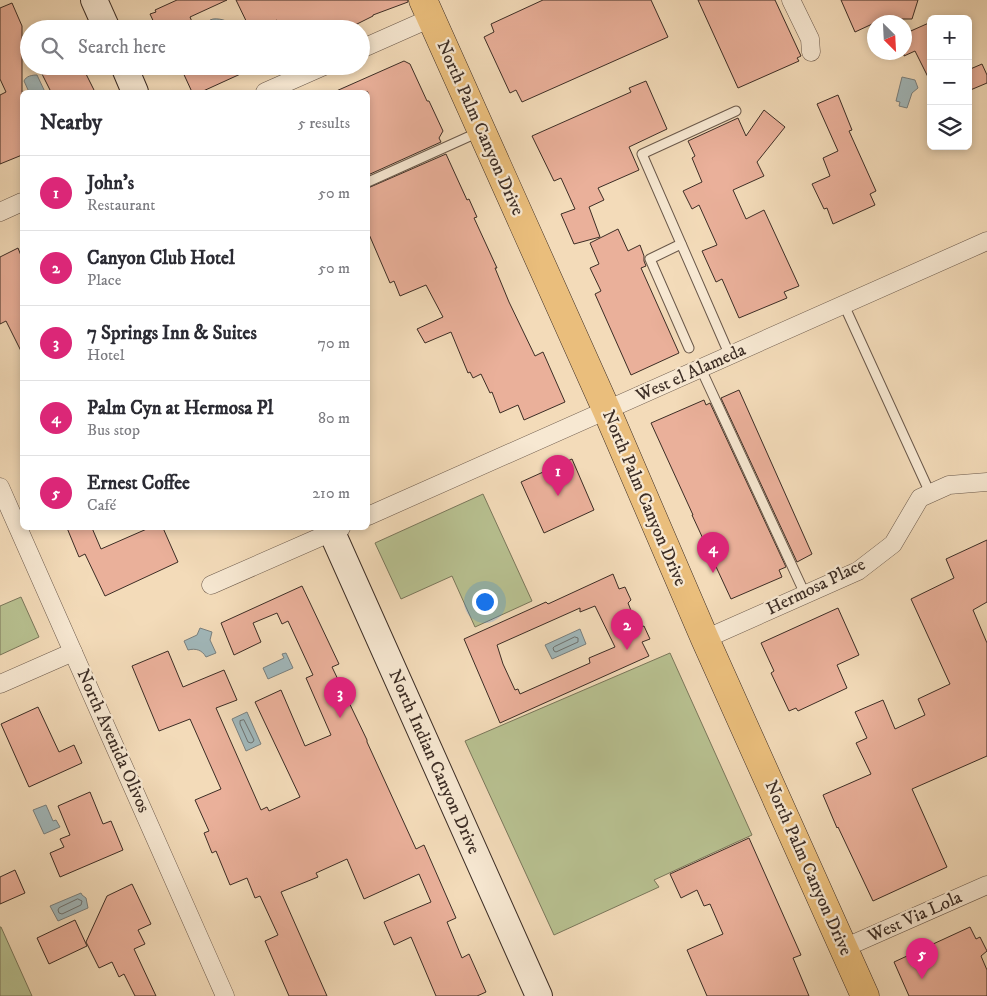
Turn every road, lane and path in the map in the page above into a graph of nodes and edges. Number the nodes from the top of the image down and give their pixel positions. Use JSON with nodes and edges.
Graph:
{"nodes":[{"id":1,"x":94,"y":0,"type":"edge"},
{"id":2,"x":791,"y":0,"type":"edge"},
{"id":3,"x":427,"y":9,"type":"edge"},
{"id":4,"x":103,"y":20,"type":"edge"},
{"id":5,"x":370,"y":44,"type":"edge"},
{"id":6,"x":810,"y":52,"type":"dead end"},
{"id":7,"x":128,"y":75,"type":"edge"},
{"id":8,"x":304,"y":75,"type":"edge"},
{"id":9,"x":134,"y":90,"type":"edge"},
{"id":10,"x":270,"y":90,"type":"edge"},
{"id":11,"x":736,"y":111,"type":"dead end"},
{"id":12,"x":481,"y":131,"type":"junction"},
{"id":13,"x":370,"y":181,"type":"edge"},
{"id":14,"x":20,"y":203,"type":"edge"},
{"id":15,"x":0,"y":212,"type":"edge"},
{"id":16,"x":987,"y":241,"type":"edge"},
{"id":17,"x":681,"y":244,"type":"junction"},
{"id":18,"x":844,"y":305,"type":"junction"},
{"id":19,"x":689,"y":348,"type":"dead end"},
{"id":20,"x":730,"y":356,"type":"junction"},
{"id":21,"x":702,"y":369,"type":"junction"},
{"id":22,"x":607,"y":411,"type":"junction"},
{"id":23,"x":987,"y":482,"type":"edge"},
{"id":24,"x":0,"y":487,"type":"edge"},
{"id":25,"x":930,"y":493,"type":"junction"},
{"id":26,"x":370,"y":515,"type":"edge"},
{"id":27,"x":333,"y":530,"type":"edge"},
{"id":28,"x":335,"y":530,"type":"edge"},
{"id":29,"x":211,"y":586,"type":"dead end"},
{"id":30,"x":805,"y":594,"type":"junction"},
{"id":31,"x":705,"y":639,"type":"junction"},
{"id":32,"x":73,"y":652,"type":"junction"},
{"id":33,"x":0,"y":684,"type":"edge"},
{"id":34,"x":987,"y":885,"type":"edge"},
{"id":35,"x":844,"y":948,"type":"junction"},
{"id":36,"x":225,"y":996,"type":"edge"},
{"id":37,"x":539,"y":996,"type":"edge"},
{"id":38,"x":865,"y":996,"type":"edge"}],
"edges":[{"from":1,"to":4,"type":"main road"},
{"from":2,"to":6,"type":"street"},
{"from":3,"to":5,"type":"street"},
{"from":3,"to":12,"type":"main road","name":"North Palm Canyon Drive"},
{"from":7,"to":9,"type":"main road"},
{"from":8,"to":10,"type":"street"},
{"from":11,"to":17,"type":"lane"},
{"from":12,"to":13,"type":"lane"},
{"from":12,"to":22,"type":"main road","name":"North Palm Canyon Drive"},
{"from":14,"to":15,"type":"street"},
{"from":16,"to":18,"type":"street","name":"West el Alameda"},
{"from":17,"to":19,"type":"lane"},
{"from":17,"to":20,"type":"lane"},
{"from":18,"to":20,"type":"street","name":"West el Alameda"},
{"from":18,"to":25,"type":"lane"},
{"from":20,"to":21,"type":"street","name":"West el Alameda"},
{"from":21,"to":22,"type":"street","name":"West el Alameda"},
{"from":21,"to":30,"type":"lane"},
{"from":22,"to":26,"type":"street","name":"West el Alameda"},
{"from":22,"to":31,"type":"main road","name":"North Palm Canyon Drive"},
{"from":23,"to":25,"type":"street","name":"Hermosa Place"},
{"from":24,"to":32,"type":"street","name":"North Avenida Olivos"},
{"from":25,"to":30,"type":"street","name":"Hermosa Place"},
{"from":27,"to":29,"type":"street"},
{"from":28,"to":37,"type":"main road","name":"North Indian Canyon Drive"},
{"from":30,"to":31,"type":"street","name":"Hermosa Place"},
{"from":31,"to":35,"type":"main road","name":"North Palm Canyon Drive"},
{"from":32,"to":33,"type":"street"},
{"from":32,"to":36,"type":"street","name":"North Avenida Olivos"},
{"from":34,"to":35,"type":"street","name":"West Via Lola"},
{"from":35,"to":38,"type":"main road","name":"North Palm Canyon Drive"}]}
